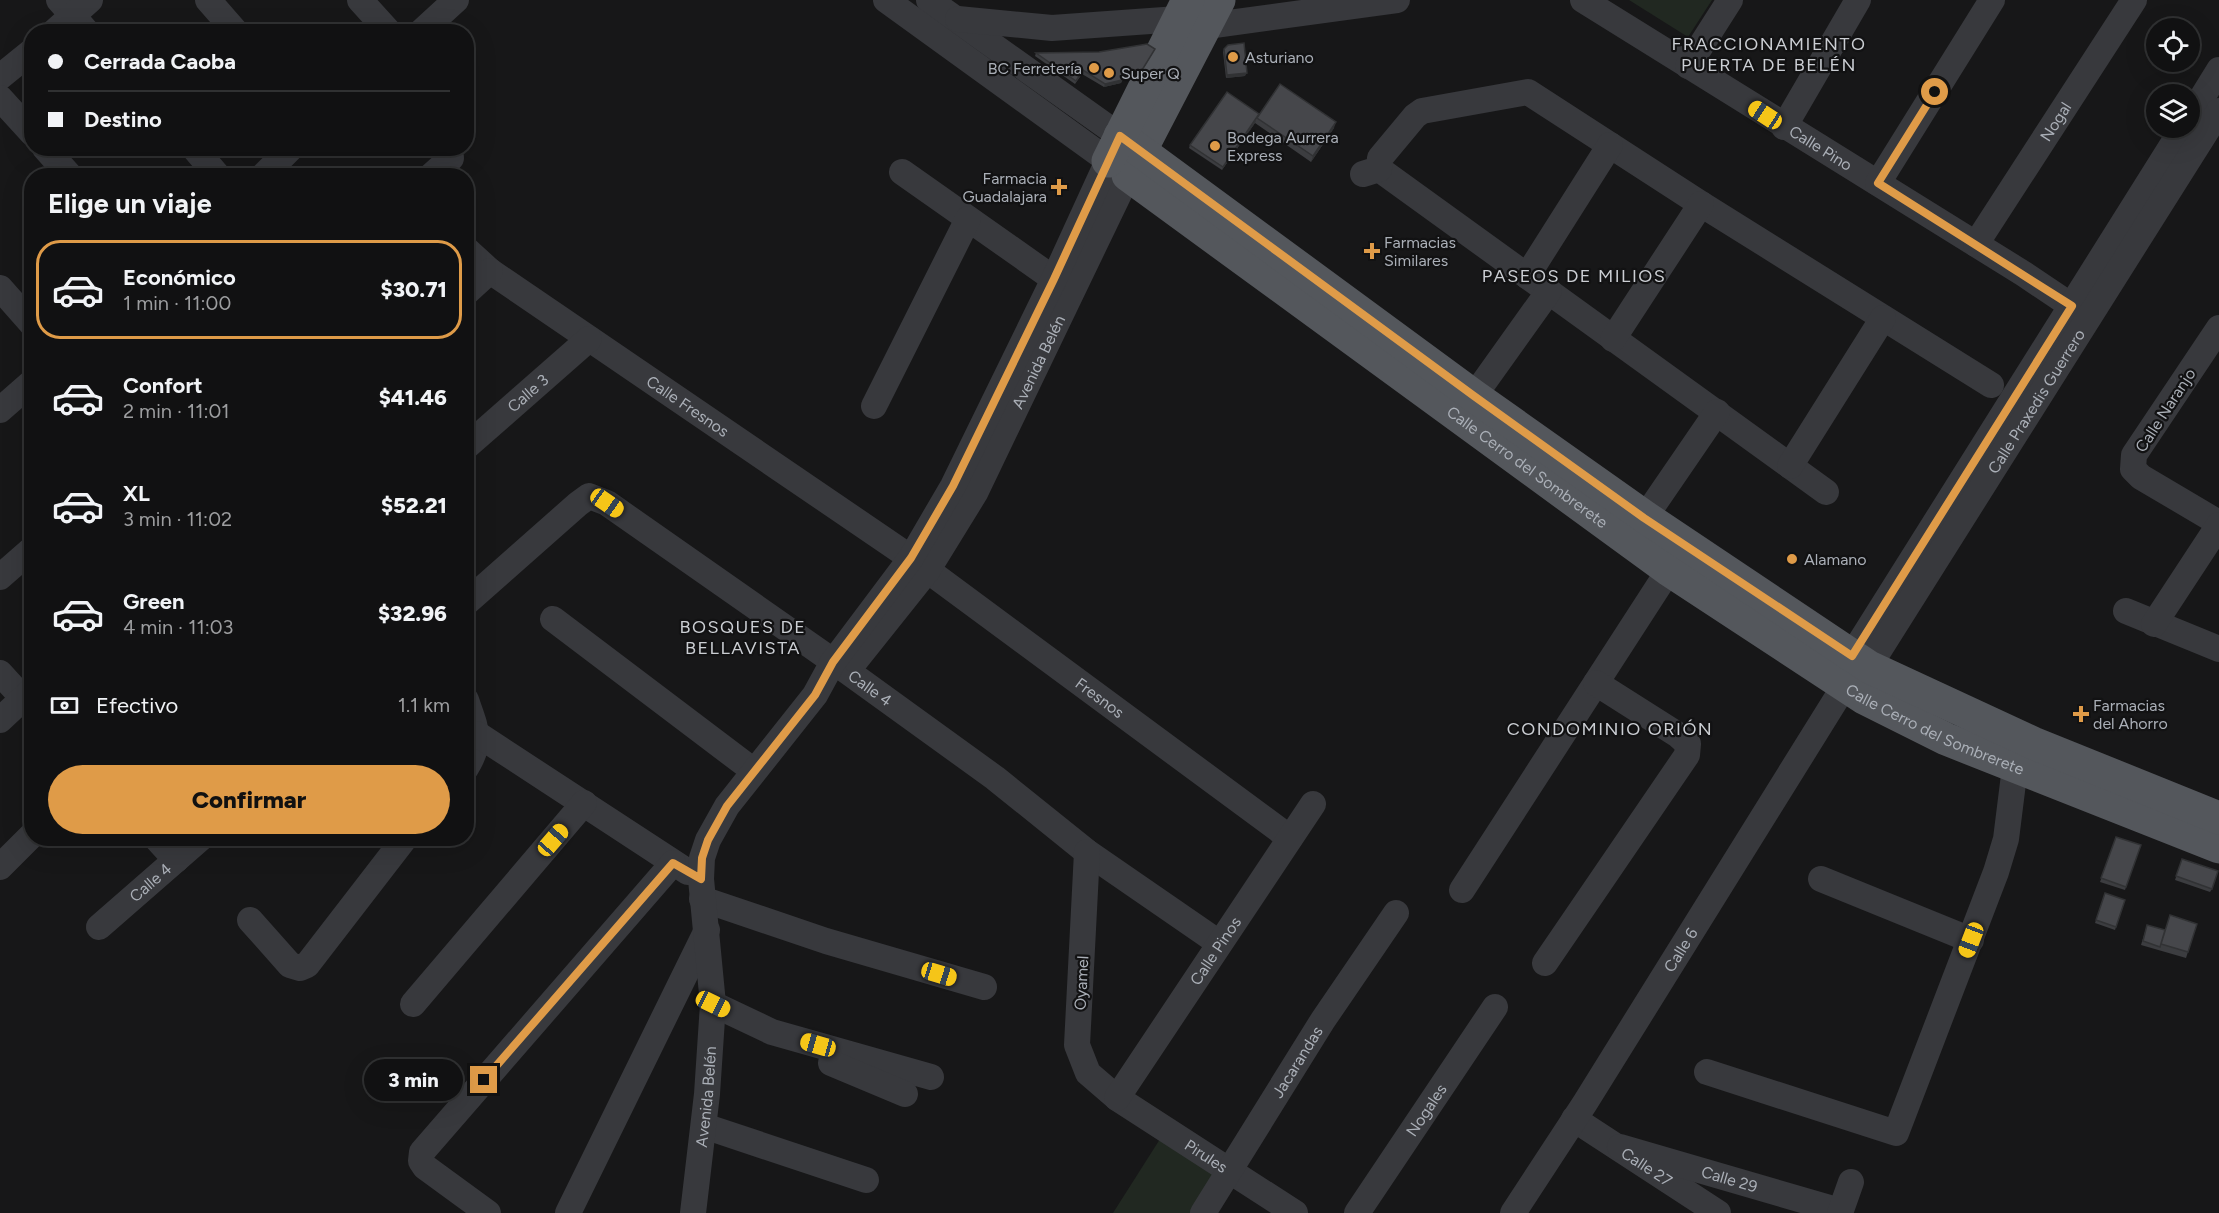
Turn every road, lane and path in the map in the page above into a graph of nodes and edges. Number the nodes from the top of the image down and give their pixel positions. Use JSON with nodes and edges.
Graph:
{"nodes":[{"id":1,"x":208,"y":0,"type":"edge"},
{"id":2,"x":360,"y":0,"type":"edge"},
{"id":3,"x":456,"y":0,"type":"edge"},
{"id":4,"x":886,"y":0,"type":"edge"},
{"id":5,"x":930,"y":0,"type":"edge"},
{"id":6,"x":1583,"y":0,"type":"edge"},
{"id":7,"x":1730,"y":0,"type":"edge"},
{"id":8,"x":1858,"y":0,"type":"edge"},
{"id":9,"x":1992,"y":0,"type":"edge"},
{"id":10,"x":2134,"y":0,"type":"edge"},
{"id":11,"x":1384,"y":1,"type":"edge"},
{"id":12,"x":1198,"y":11,"type":"edge"},
{"id":13,"x":954,"y":18,"type":"junction"},
{"id":14,"x":229,"y":24,"type":"edge"},
{"id":15,"x":382,"y":24,"type":"edge"},
{"id":16,"x":430,"y":24,"type":"edge"},
{"id":17,"x":24,"y":58,"type":"edge"},
{"id":18,"x":1688,"y":66,"type":"junction"},
{"id":19,"x":2219,"y":70,"type":"edge"},
{"id":20,"x":0,"y":77,"type":"edge"},
{"id":21,"x":0,"y":98,"type":"edge"},
{"id":22,"x":2200,"y":101,"type":"edge"},
{"id":23,"x":2219,"y":111,"type":"edge"},
{"id":24,"x":24,"y":124,"type":"edge"},
{"id":25,"x":1784,"y":127,"type":"junction"},
{"id":26,"x":2177,"y":138,"type":"edge"},
{"id":27,"x":1610,"y":145,"type":"junction"},
{"id":28,"x":1124,"y":155,"type":"junction"},
{"id":29,"x":52,"y":156,"type":"edge"},
{"id":30,"x":201,"y":156,"type":"edge"},
{"id":31,"x":283,"y":156,"type":"edge"},
{"id":32,"x":451,"y":158,"type":"dead end"},
{"id":33,"x":63,"y":168,"type":"edge"},
{"id":34,"x":211,"y":168,"type":"edge"},
{"id":35,"x":271,"y":168,"type":"edge"},
{"id":36,"x":440,"y":168,"type":"edge"},
{"id":37,"x":902,"y":172,"type":"dead end"},
{"id":38,"x":1878,"y":183,"type":"junction"},
{"id":39,"x":1701,"y":204,"type":"junction"},
{"id":40,"x":968,"y":219,"type":"junction"},
{"id":41,"x":1976,"y":244,"type":"junction"},
{"id":42,"x":474,"y":256,"type":"edge"},
{"id":43,"x":490,"y":271,"type":"junction"},
{"id":44,"x":1527,"y":276,"type":"junction"},
{"id":45,"x":1054,"y":279,"type":"junction"},
{"id":46,"x":474,"y":286,"type":"edge"},
{"id":47,"x":0,"y":288,"type":"edge"},
{"id":48,"x":1549,"y":291,"type":"junction"},
{"id":49,"x":2080,"y":312,"type":"junction"},
{"id":50,"x":24,"y":315,"type":"edge"},
{"id":51,"x":1883,"y":318,"type":"junction"},
{"id":52,"x":2219,"y":328,"type":"edge"},
{"id":53,"x":589,"y":339,"type":"junction"},
{"id":54,"x":1613,"y":339,"type":"junction"},
{"id":55,"x":1991,"y":385,"type":"dead end"},
{"id":56,"x":24,"y":389,"type":"edge"},
{"id":57,"x":1474,"y":396,"type":"junction"},
{"id":58,"x":874,"y":406,"type":"dead end"},
{"id":59,"x":0,"y":410,"type":"edge"},
{"id":60,"x":1717,"y":412,"type":"junction"},
{"id":61,"x":474,"y":440,"type":"edge"},
{"id":62,"x":1790,"y":466,"type":"junction"},
{"id":63,"x":1826,"y":492,"type":"dead end"},
{"id":64,"x":1644,"y":518,"type":"junction"},
{"id":65,"x":2219,"y":524,"type":"edge"},
{"id":66,"x":24,"y":556,"type":"edge"},
{"id":67,"x":919,"y":564,"type":"junction"},
{"id":68,"x":1669,"y":570,"type":"junction"},
{"id":69,"x":0,"y":577,"type":"edge"},
{"id":70,"x":474,"y":596,"type":"edge"},
{"id":71,"x":2126,"y":611,"type":"dead end"},
{"id":72,"x":553,"y":619,"type":"dead end"},
{"id":73,"x":2154,"y":624,"type":"junction"},
{"id":74,"x":2219,"y":649,"type":"edge"},
{"id":75,"x":840,"y":666,"type":"junction"},
{"id":76,"x":0,"y":673,"type":"edge"},
{"id":77,"x":1851,"y":676,"type":"junction"},
{"id":78,"x":1596,"y":683,"type":"junction"},
{"id":79,"x":24,"y":695,"type":"edge"},
{"id":80,"x":24,"y":702,"type":"edge"},
{"id":81,"x":0,"y":720,"type":"edge"},
{"id":82,"x":474,"y":725,"type":"edge"},
{"id":83,"x":477,"y":735,"type":"junction"},
{"id":84,"x":474,"y":755,"type":"edge"},
{"id":85,"x":2015,"y":766,"type":"junction"},
{"id":86,"x":754,"y":771,"type":"junction"},
{"id":87,"x":584,"y":803,"type":"junction"},
{"id":88,"x":1313,"y":804,"type":"dead end"},
{"id":89,"x":2219,"y":818,"type":"edge"},
{"id":90,"x":1290,"y":838,"type":"junction"},
{"id":91,"x":24,"y":843,"type":"edge"},
{"id":92,"x":163,"y":846,"type":"edge"},
{"id":93,"x":192,"y":846,"type":"edge"},
{"id":94,"x":399,"y":846,"type":"edge"},
{"id":95,"x":2219,"y":848,"type":"edge"},
{"id":96,"x":1088,"y":852,"type":"junction"},
{"id":97,"x":176,"y":860,"type":"junction"},
{"id":98,"x":673,"y":863,"type":"junction"},
{"id":99,"x":0,"y":867,"type":"edge"},
{"id":100,"x":1821,"y":879,"type":"dead end"},
{"id":101,"x":701,"y":889,"type":"junction"},
{"id":102,"x":1462,"y":890,"type":"dead end"},
{"id":103,"x":1396,"y":913,"type":"dead end"},
{"id":104,"x":250,"y":920,"type":"dead end"},
{"id":105,"x":99,"y":927,"type":"dead end"},
{"id":106,"x":707,"y":930,"type":"junction"},
{"id":107,"x":1971,"y":940,"type":"junction"},
{"id":108,"x":1219,"y":944,"type":"junction"},
{"id":109,"x":1545,"y":963,"type":"dead end"},
{"id":110,"x":984,"y":987,"type":"dead end"},
{"id":111,"x":413,"y":1004,"type":"dead end"},
{"id":112,"x":713,"y":1004,"type":"junction"},
{"id":113,"x":1495,"y":1007,"type":"dead end"},
{"id":114,"x":772,"y":1032,"type":"junction"},
{"id":115,"x":1707,"y":1072,"type":"dead end"},
{"id":116,"x":931,"y":1077,"type":"dead end"},
{"id":117,"x":905,"y":1094,"type":"dead end"},
{"id":118,"x":1117,"y":1098,"type":"junction"},
{"id":119,"x":1574,"y":1119,"type":"junction"},
{"id":120,"x":704,"y":1126,"type":"junction"},
{"id":121,"x":1620,"y":1147,"type":"junction"},
{"id":122,"x":1229,"y":1170,"type":"junction"},
{"id":123,"x":866,"y":1180,"type":"dead end"},
{"id":124,"x":1851,"y":1182,"type":"dead end"},
{"id":125,"x":1840,"y":1212,"type":"edge"},
{"id":126,"x":488,"y":1213,"type":"edge"},
{"id":127,"x":568,"y":1213,"type":"edge"},
{"id":128,"x":693,"y":1213,"type":"edge"},
{"id":129,"x":1203,"y":1213,"type":"edge"},
{"id":130,"x":1295,"y":1213,"type":"edge"},
{"id":131,"x":1357,"y":1213,"type":"edge"},
{"id":132,"x":1514,"y":1213,"type":"edge"},
{"id":133,"x":1718,"y":1213,"type":"edge"}],
"edges":[{"from":1,"to":14,"type":"street"},
{"from":2,"to":15,"type":"street"},
{"from":3,"to":16,"type":"street"},
{"from":4,"to":28,"type":"street","name":"Calle Cerro del Sombrerete"},
{"from":5,"to":13,"type":"street","name":"Calle Cerro del Sombrerete"},
{"from":6,"to":18,"type":"street","name":"Calle Pino"},
{"from":7,"to":18,"type":"street"},
{"from":8,"to":25,"type":"street"},
{"from":9,"to":38,"type":"street"},
{"from":10,"to":41,"type":"street","name":"Nogal"},
{"from":11,"to":12,"type":"street"},
{"from":12,"to":13,"type":"street"},
{"from":12,"to":28,"type":"main road","name":"Avenida Belén"},
{"from":13,"to":28,"type":"street","name":"Calle Cerro del Sombrerete"},
{"from":17,"to":20,"type":"street"},
{"from":18,"to":25,"type":"street","name":"Calle Pino"},
{"from":19,"to":22,"type":"street"},
{"from":21,"to":24,"type":"street"},
{"from":23,"to":49,"type":"street","name":"Calle Praxedis Guerrero"},
{"from":25,"to":38,"type":"street","name":"Calle Pino"},
{"from":26,"to":49,"type":"street","name":"Calle Praxedis Guerrero"},
{"from":27,"to":39,"type":"street"},
{"from":27,"to":44,"type":"street"},
{"from":27,"to":44,"type":"street"},
{"from":28,"to":45,"type":"street","name":"Avenida Belén"},
{"from":28,"to":57,"type":"main road","name":"Calle Cerro del Sombrerete"},
{"from":28,"to":67,"type":"street","name":"Avenida Belén"},
{"from":28,"to":68,"type":"main road","name":"Calle Cerro del Sombrerete"},
{"from":29,"to":33,"type":"street"},
{"from":30,"to":34,"type":"street"},
{"from":31,"to":35,"type":"street"},
{"from":32,"to":36,"type":"street"},
{"from":37,"to":40,"type":"street"},
{"from":38,"to":41,"type":"street","name":"Calle Pino"},
{"from":39,"to":51,"type":"street"},
{"from":39,"to":54,"type":"street"},
{"from":40,"to":45,"type":"street"},
{"from":40,"to":58,"type":"street"},
{"from":41,"to":49,"type":"street","name":"Calle Pino"},
{"from":42,"to":43,"type":"street","name":"Calle Fresnos"},
{"from":43,"to":46,"type":"street"},
{"from":43,"to":53,"type":"street","name":"Calle Fresnos"},
{"from":44,"to":48,"type":"street"},
{"from":45,"to":67,"type":"street","name":"Avenida Belén"},
{"from":47,"to":50,"type":"street"},
{"from":48,"to":54,"type":"street"},
{"from":48,"to":57,"type":"street"},
{"from":49,"to":77,"type":"street","name":"Calle Praxedis Guerrero"},
{"from":51,"to":55,"type":"street"},
{"from":51,"to":62,"type":"street"},
{"from":52,"to":65,"type":"street","name":"Calle Naranjo"},
{"from":53,"to":61,"type":"street","name":"Calle 3"},
{"from":53,"to":67,"type":"street","name":"Calle Fresnos"},
{"from":54,"to":60,"type":"street"},
{"from":56,"to":59,"type":"street"},
{"from":57,"to":64,"type":"main road","name":"Calle Cerro del Sombrerete"},
{"from":60,"to":62,"type":"street"},
{"from":60,"to":64,"type":"street"},
{"from":62,"to":63,"type":"street"},
{"from":64,"to":77,"type":"main road","name":"Calle Cerro del Sombrerete"},
{"from":65,"to":73,"type":"street"},
{"from":66,"to":69,"type":"street"},
{"from":67,"to":75,"type":"street","name":"Avenida Belén"},
{"from":67,"to":90,"type":"street","name":"Fresnos"},
{"from":68,"to":77,"type":"main road","name":"Calle Cerro del Sombrerete"},
{"from":68,"to":78,"type":"street"},
{"from":70,"to":75,"type":"street","name":"Calle 4"},
{"from":71,"to":73,"type":"street"},
{"from":72,"to":86,"type":"street"},
{"from":73,"to":74,"type":"street"},
{"from":75,"to":86,"type":"street","name":"Avenida Belén"},
{"from":75,"to":96,"type":"street","name":"Calle 4"},
{"from":76,"to":79,"type":"street"},
{"from":77,"to":85,"type":"main road","name":"Calle Cerro del Sombrerete"},
{"from":77,"to":89,"type":"main road","name":"Calle Cerro del Sombrerete"},
{"from":77,"to":119,"type":"street","name":"Calle 6"},
{"from":78,"to":102,"type":"street"},
{"from":78,"to":109,"type":"street"},
{"from":80,"to":81,"type":"street"},
{"from":82,"to":83,"type":"street"},
{"from":83,"to":84,"type":"street"},
{"from":83,"to":87,"type":"street"},
{"from":85,"to":95,"type":"main road","name":"Calle Cerro del Sombrerete"},
{"from":85,"to":107,"type":"street"},
{"from":86,"to":101,"type":"street","name":"Avenida Belén"},
{"from":87,"to":98,"type":"street"},
{"from":87,"to":111,"type":"street"},
{"from":88,"to":90,"type":"street","name":"Calle Pinos"},
{"from":90,"to":108,"type":"street","name":"Calle Pinos"},
{"from":91,"to":99,"type":"street"},
{"from":92,"to":97,"type":"street"},
{"from":93,"to":97,"type":"street","name":"Calle 4"},
{"from":94,"to":104,"type":"street"},
{"from":96,"to":108,"type":"street","name":"Calle 4"},
{"from":96,"to":118,"type":"street","name":"Oyamel"},
{"from":97,"to":105,"type":"street","name":"Calle 4"},
{"from":98,"to":101,"type":"street"},
{"from":98,"to":126,"type":"street"},
{"from":100,"to":107,"type":"street"},
{"from":101,"to":106,"type":"street","name":"Avenida Belén"},
{"from":101,"to":110,"type":"street"},
{"from":103,"to":122,"type":"street","name":"Jacarandas"},
{"from":106,"to":112,"type":"street","name":"Avenida Belén"},
{"from":106,"to":127,"type":"street"},
{"from":107,"to":115,"type":"street"},
{"from":108,"to":118,"type":"street","name":"Calle Pinos"},
{"from":112,"to":114,"type":"street"},
{"from":112,"to":120,"type":"street","name":"Avenida Belén"},
{"from":113,"to":131,"type":"street","name":"Nogales"},
{"from":114,"to":116,"type":"street"},
{"from":114,"to":117,"type":"street"},
{"from":118,"to":122,"type":"street","name":"Pirules"},
{"from":119,"to":121,"type":"street","name":"Calle 27"},
{"from":119,"to":132,"type":"street","name":"Calle 6"},
{"from":120,"to":123,"type":"street"},
{"from":120,"to":128,"type":"street","name":"Avenida Belén"},
{"from":121,"to":125,"type":"street","name":"Calle 29"},
{"from":121,"to":133,"type":"street","name":"Calle 27"},
{"from":122,"to":129,"type":"street","name":"Jacarandas"},
{"from":122,"to":130,"type":"street","name":"Pirules"},
{"from":124,"to":125,"type":"street"}]}
